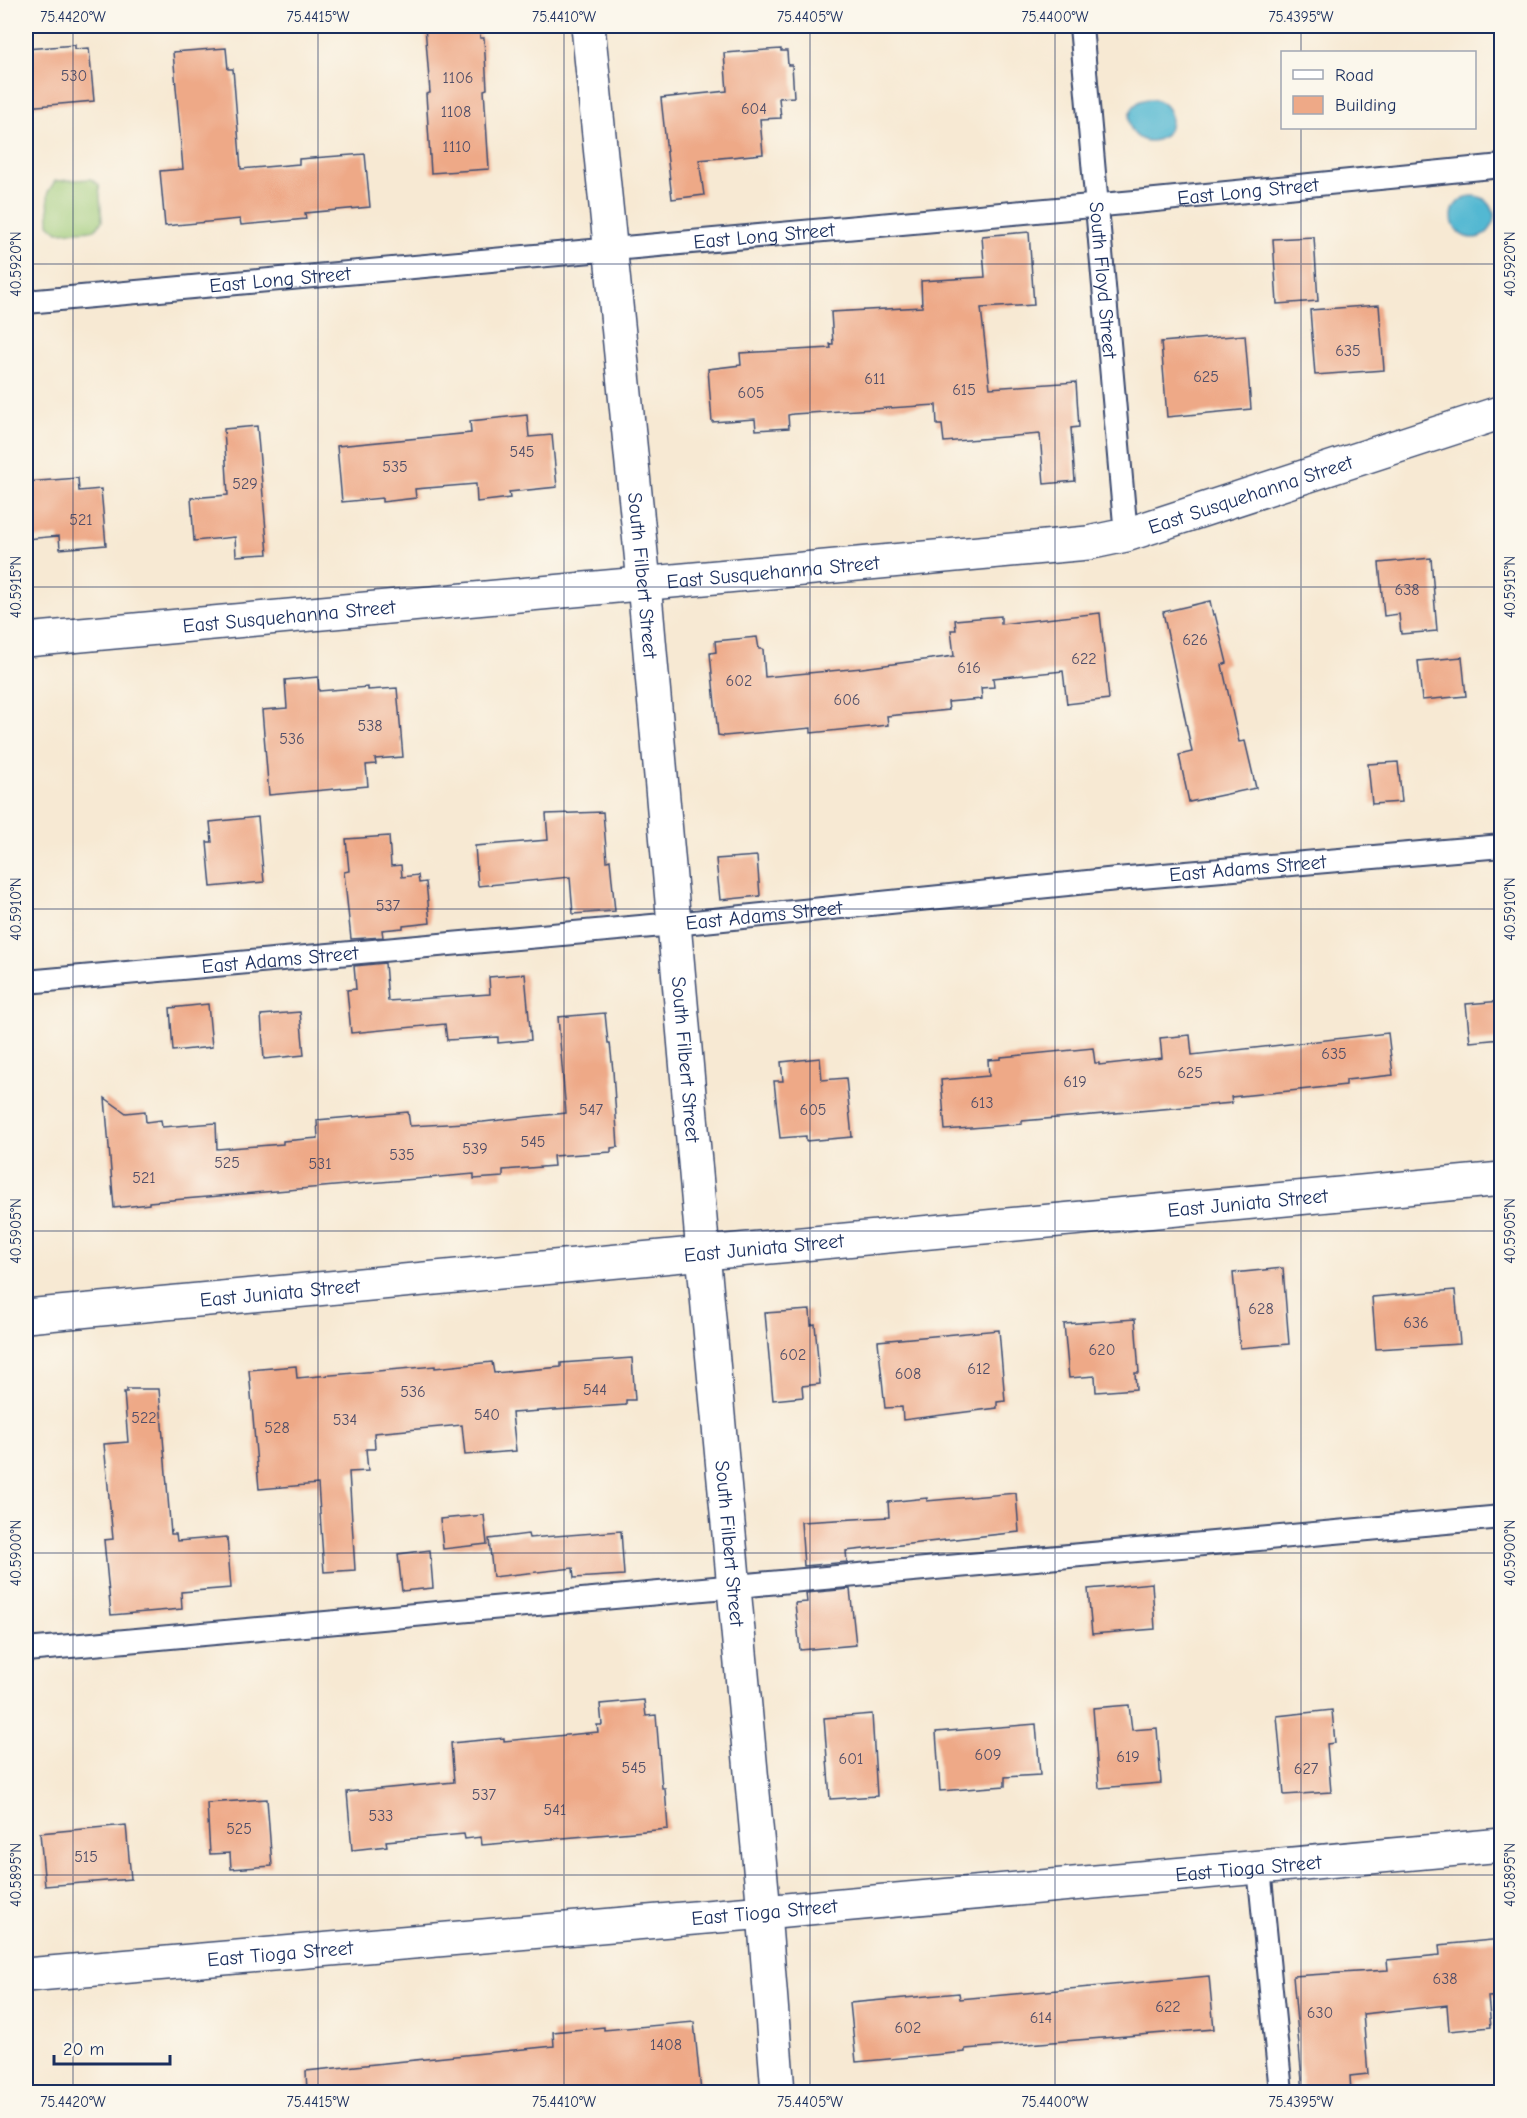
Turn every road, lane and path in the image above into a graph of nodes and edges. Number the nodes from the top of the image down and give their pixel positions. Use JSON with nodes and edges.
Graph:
{"nodes":[{"id":1,"x":588,"y":26,"type":"edge"},
{"id":2,"x":1081,"y":26,"type":"edge"},
{"id":3,"x":1502,"y":166,"type":"edge"},
{"id":4,"x":1097,"y":205,"type":"junction"},
{"id":5,"x":611,"y":248,"type":"junction"},
{"id":6,"x":26,"y":302,"type":"edge"},
{"id":7,"x":1502,"y":412,"type":"edge"},
{"id":8,"x":1126,"y":535,"type":"junction"},
{"id":9,"x":644,"y":584,"type":"junction"},
{"id":10,"x":26,"y":640,"type":"edge"},
{"id":11,"x":1502,"y":846,"type":"edge"},
{"id":12,"x":674,"y":924,"type":"junction"},
{"id":13,"x":26,"y":982,"type":"edge"},
{"id":14,"x":1502,"y":1179,"type":"edge"},
{"id":15,"x":703,"y":1253,"type":"junction"},
{"id":16,"x":26,"y":1316,"type":"edge"},
{"id":17,"x":1502,"y":1518,"type":"edge"},
{"id":18,"x":734,"y":1587,"type":"junction"},
{"id":19,"x":26,"y":1650,"type":"edge"},
{"id":20,"x":1502,"y":1845,"type":"edge"},
{"id":21,"x":1259,"y":1868,"type":"junction"},
{"id":22,"x":764,"y":1912,"type":"junction"},
{"id":23,"x":26,"y":1976,"type":"edge"},
{"id":24,"x":778,"y":2092,"type":"edge"},
{"id":25,"x":1281,"y":2092,"type":"edge"}],
"edges":[{"from":1,"to":5,"type":"street","name":"South Filbert Street"},
{"from":2,"to":4,"type":"lane","name":"South Floyd Street"},
{"from":3,"to":4,"type":"lane","name":"East Long Street"},
{"from":4,"to":5,"type":"lane","name":"East Long Street"},
{"from":4,"to":8,"type":"lane","name":"South Floyd Street"},
{"from":5,"to":6,"type":"lane","name":"East Long Street"},
{"from":5,"to":9,"type":"street","name":"South Filbert Street"},
{"from":7,"to":8,"type":"street","name":"East Susquehanna Street"},
{"from":8,"to":9,"type":"street","name":"East Susquehanna Street"},
{"from":9,"to":10,"type":"street","name":"East Susquehanna Street"},
{"from":9,"to":12,"type":"street","name":"South Filbert Street"},
{"from":11,"to":12,"type":"lane","name":"East Adams Street"},
{"from":12,"to":13,"type":"lane","name":"East Adams Street"},
{"from":12,"to":15,"type":"street","name":"South Filbert Street"},
{"from":14,"to":15,"type":"street","name":"East Juniata Street"},
{"from":15,"to":16,"type":"street","name":"East Juniata Street"},
{"from":15,"to":18,"type":"street","name":"South Filbert Street"},
{"from":17,"to":18,"type":"lane"},
{"from":18,"to":19,"type":"lane"},
{"from":18,"to":22,"type":"street","name":"South Filbert Street"},
{"from":20,"to":21,"type":"street","name":"East Tioga Street"},
{"from":21,"to":22,"type":"street","name":"East Tioga Street"},
{"from":21,"to":25,"type":"lane"},
{"from":22,"to":23,"type":"street","name":"East Tioga Street"},
{"from":22,"to":24,"type":"street","name":"South Filbert Street"}]}
